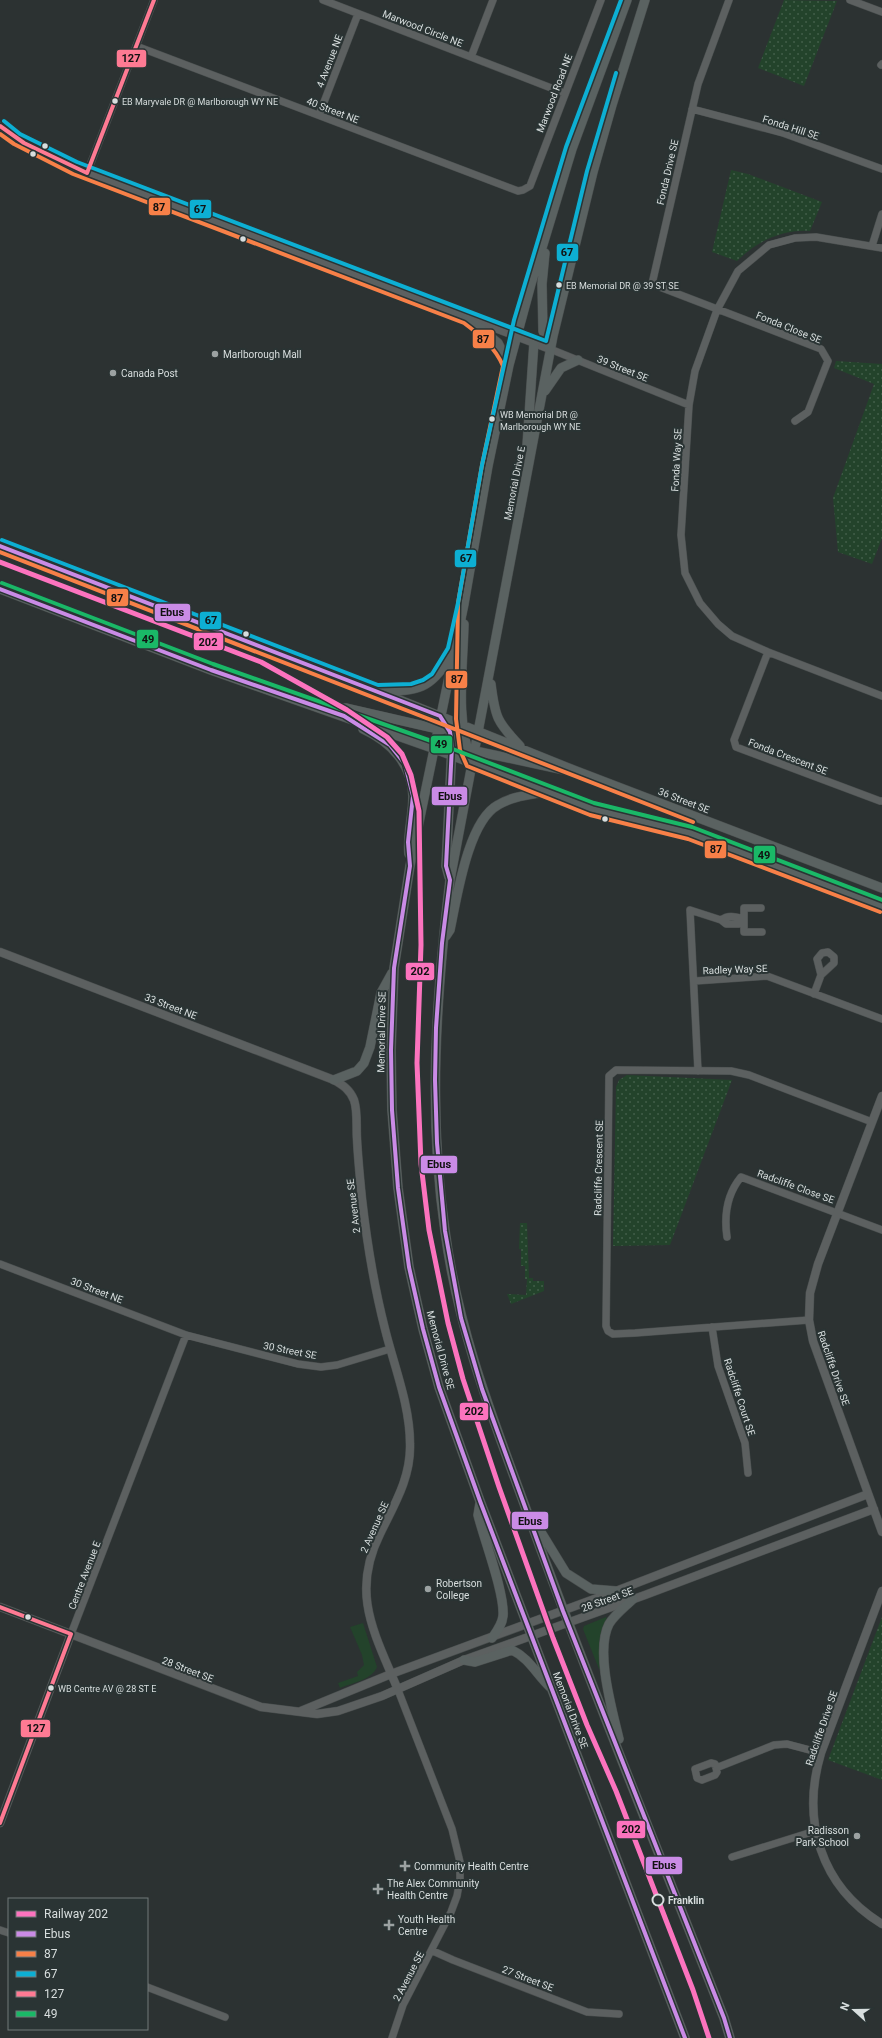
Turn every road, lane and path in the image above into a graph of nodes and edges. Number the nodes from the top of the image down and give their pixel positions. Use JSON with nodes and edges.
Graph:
{"nodes":[{"id":1,"x":154,"y":0,"type":"edge"},
{"id":2,"x":323,"y":0,"type":"edge"},
{"id":3,"x":493,"y":0,"type":"edge"},
{"id":4,"x":601,"y":0,"type":"edge"},
{"id":5,"x":627,"y":0,"type":"edge"},
{"id":6,"x":645,"y":0,"type":"edge"},
{"id":7,"x":729,"y":0,"type":"edge"},
{"id":8,"x":850,"y":0,"type":"edge"},
{"id":9,"x":882,"y":12,"type":"edge"},
{"id":10,"x":358,"y":14,"type":"junction"},
{"id":11,"x":136,"y":46,"type":"junction"},
{"id":12,"x":471,"y":57,"type":"junction"},
{"id":13,"x":564,"y":93,"type":"junction"},
{"id":14,"x":692,"y":109,"type":"junction"},
{"id":15,"x":319,"y":115,"type":"junction"},
{"id":16,"x":0,"y":126,"type":"edge"},
{"id":17,"x":882,"y":169,"type":"edge"},
{"id":18,"x":87,"y":172,"type":"junction"},
{"id":19,"x":523,"y":190,"type":"joint"},
{"id":20,"x":882,"y":214,"type":"edge"},
{"id":21,"x":546,"y":234,"type":"junction"},
{"id":22,"x":872,"y":246,"type":"junction"},
{"id":23,"x":882,"y":248,"type":"edge"},
{"id":24,"x":717,"y":310,"type":"junction"},
{"id":25,"x":467,"y":318,"type":"junction"},
{"id":26,"x":517,"y":336,"type":"junction"},
{"id":27,"x":534,"y":342,"type":"junction"},
{"id":28,"x":550,"y":349,"type":"junction"},
{"id":29,"x":578,"y":360,"type":"junction"},
{"id":30,"x":509,"y":365,"type":"junction"},
{"id":31,"x":542,"y":395,"type":"junction"},
{"id":32,"x":689,"y":405,"type":"junction"},
{"id":33,"x":795,"y":421,"type":"dead end"},
{"id":34,"x":525,"y":485,"type":"junction"},
{"id":35,"x":0,"y":546,"type":"edge"},
{"id":36,"x":0,"y":589,"type":"edge"},
{"id":37,"x":464,"y":604,"type":"junction"},
{"id":38,"x":454,"y":650,"type":"junction"},
{"id":39,"x":768,"y":652,"type":"junction"},
{"id":40,"x":490,"y":677,"type":"junction"},
{"id":41,"x":377,"y":691,"type":"junction"},
{"id":42,"x":882,"y":696,"type":"edge"},
{"id":43,"x":324,"y":709,"type":"junction"},
{"id":44,"x":344,"y":716,"type":"junction"},
{"id":45,"x":440,"y":716,"type":"junction"},
{"id":46,"x":438,"y":730,"type":"junction"},
{"id":47,"x":462,"y":730,"type":"junction"},
{"id":48,"x":450,"y":732,"type":"junction"},
{"id":49,"x":479,"y":732,"type":"junction"},
{"id":50,"x":434,"y":749,"type":"junction"},
{"id":51,"x":523,"y":749,"type":"junction"},
{"id":52,"x":470,"y":750,"type":"junction"},
{"id":53,"x":452,"y":751,"type":"junction"},
{"id":54,"x":472,"y":763,"type":"junction"},
{"id":55,"x":576,"y":771,"type":"junction"},
{"id":56,"x":546,"y":792,"type":"junction"},
{"id":57,"x":882,"y":801,"type":"edge"},
{"id":58,"x":410,"y":866,"type":"junction"},
{"id":59,"x":450,"y":880,"type":"junction"},
{"id":60,"x":882,"y":888,"type":"edge"},
{"id":61,"x":882,"y":906,"type":"edge"},
{"id":62,"x":761,"y":908,"type":"dead end"},
{"id":63,"x":743,"y":919,"type":"junction"},
{"id":64,"x":762,"y":932,"type":"dead end"},
{"id":65,"x":442,"y":943,"type":"junction"},
{"id":66,"x":0,"y":952,"type":"edge"},
{"id":67,"x":394,"y":968,"type":"junction"},
{"id":68,"x":822,"y":975,"type":"dead end"},
{"id":69,"x":695,"y":981,"type":"junction"},
{"id":70,"x":814,"y":994,"type":"junction"},
{"id":71,"x":882,"y":1019,"type":"edge"},
{"id":72,"x":698,"y":1071,"type":"junction"},
{"id":73,"x":334,"y":1080,"type":"junction"},
{"id":74,"x":882,"y":1096,"type":"edge"},
{"id":75,"x":872,"y":1122,"type":"junction"},
{"id":76,"x":837,"y":1212,"type":"junction"},
{"id":77,"x":882,"y":1230,"type":"edge"},
{"id":78,"x":727,"y":1237,"type":"dead end"},
{"id":79,"x":0,"y":1264,"type":"edge"},
{"id":80,"x":809,"y":1320,"type":"junction"},
{"id":81,"x":712,"y":1327,"type":"junction"},
{"id":82,"x":186,"y":1335,"type":"junction"},
{"id":83,"x":390,"y":1349,"type":"junction"},
{"id":84,"x":748,"y":1473,"type":"dead end"},
{"id":85,"x":868,"y":1494,"type":"junction"},
{"id":86,"x":480,"y":1501,"type":"junction"},
{"id":87,"x":523,"y":1502,"type":"junction"},
{"id":88,"x":874,"y":1509,"type":"junction"},
{"id":89,"x":882,"y":1532,"type":"edge"},
{"id":90,"x":616,"y":1591,"type":"junction"},
{"id":91,"x":882,"y":1591,"type":"edge"},
{"id":92,"x":633,"y":1599,"type":"junction"},
{"id":93,"x":0,"y":1607,"type":"edge"},
{"id":94,"x":563,"y":1611,"type":"junction"},
{"id":95,"x":568,"y":1623,"type":"junction"},
{"id":96,"x":528,"y":1624,"type":"junction"},
{"id":97,"x":71,"y":1634,"type":"junction"},
{"id":98,"x":532,"y":1635,"type":"junction"},
{"id":99,"x":492,"y":1638,"type":"junction"},
{"id":100,"x":464,"y":1660,"type":"junction"},
{"id":101,"x":391,"y":1674,"type":"junction"},
{"id":102,"x":551,"y":1689,"type":"junction"},
{"id":103,"x":398,"y":1690,"type":"junction"},
{"id":104,"x":301,"y":1712,"type":"junction"},
{"id":105,"x":822,"y":1753,"type":"junction"},
{"id":106,"x":620,"y":1754,"type":"junction"},
{"id":107,"x":716,"y":1768,"type":"dead end"},
{"id":108,"x":0,"y":1823,"type":"edge"},
{"id":109,"x":815,"y":1830,"type":"junction"},
{"id":110,"x":732,"y":1857,"type":"dead end"},
{"id":111,"x":882,"y":1924,"type":"edge"},
{"id":112,"x":433,"y":1951,"type":"junction"},
{"id":113,"x":148,"y":1987,"type":"edge"},
{"id":114,"x":619,"y":2014,"type":"dead end"},
{"id":115,"x":224,"y":2017,"type":"dead end"},
{"id":116,"x":680,"y":2022,"type":"junction"},
{"id":117,"x":392,"y":2038,"type":"edge"},
{"id":118,"x":679,"y":2038,"type":"edge"},
{"id":119,"x":685,"y":2038,"type":"edge"},
{"id":120,"x":730,"y":2038,"type":"edge"}],
"edges":[{"from":1,"to":11,"type":"street"},
{"from":2,"to":10,"type":"street","name":"Marwood Circle NE"},
{"from":3,"to":12,"type":"street","name":"Marwood Circle NE"},
{"from":4,"to":13,"type":"street","name":"Marwood Road NE"},
{"from":5,"to":21,"type":"main road"},
{"from":6,"to":28,"type":"main road","name":"Memorial Drive E"},
{"from":7,"to":14,"type":"street","name":"Fonda Drive SE"},
{"from":8,"to":9,"type":"street"},
{"from":10,"to":12,"type":"street","name":"Marwood Circle NE"},
{"from":10,"to":15,"type":"street","name":"4 Avenue NE"},
{"from":11,"to":15,"type":"street","name":"40 Street NE"},
{"from":11,"to":18,"type":"street"},
{"from":12,"to":13,"type":"street","name":"Marwood Circle NE"},
{"from":13,"to":19,"type":"street","name":"Marwood Road NE"},
{"from":14,"to":17,"type":"street","name":"Fonda Hill SE"},
{"from":14,"to":24,"type":"street","name":"Fonda Drive SE"},
{"from":15,"to":19,"type":"street","name":"40 Street NE"},
{"from":16,"to":18,"type":"street"},
{"from":18,"to":25,"type":"street"},
{"from":20,"to":22,"type":"street"},
{"from":21,"to":26,"type":"main road"},
{"from":21,"to":28,"type":"main road"},
{"from":22,"to":23,"type":"street","name":"Fonda Way SE"},
{"from":22,"to":24,"type":"street","name":"Fonda Way SE"},
{"from":24,"to":32,"type":"street","name":"Fonda Way SE"},
{"from":24,"to":33,"type":"street","name":"Fonda Close SE"},
{"from":25,"to":26,"type":"street"},
{"from":25,"to":30,"type":"main road"},
{"from":26,"to":27,"type":"street"},
{"from":26,"to":30,"type":"main road"},
{"from":27,"to":28,"type":"street"},
{"from":27,"to":34,"type":"main road"},
{"from":28,"to":29,"type":"street","name":"39 Street SE"},
{"from":28,"to":31,"type":"main road","name":"Memorial Drive E"},
{"from":29,"to":31,"type":"main road"},
{"from":29,"to":32,"type":"street","name":"39 Street SE"},
{"from":30,"to":37,"type":"main road"},
{"from":31,"to":34,"type":"main road","name":"Memorial Drive E"},
{"from":32,"to":39,"type":"street","name":"Fonda Way SE"},
{"from":34,"to":40,"type":"main road","name":"Memorial Drive E"},
{"from":35,"to":41,"type":"main road"},
{"from":36,"to":43,"type":"main road"},
{"from":37,"to":38,"type":"main road"},
{"from":37,"to":47,"type":"main road"},
{"from":38,"to":41,"type":"main road"},
{"from":38,"to":45,"type":"main road"},
{"from":39,"to":42,"type":"street","name":"Fonda Way SE"},
{"from":39,"to":57,"type":"street","name":"Fonda Crescent SE"},
{"from":40,"to":49,"type":"main road","name":"Memorial Drive E"},
{"from":40,"to":51,"type":"main road"},
{"from":41,"to":45,"type":"main road"},
{"from":43,"to":44,"type":"main road"},
{"from":43,"to":46,"type":"main road"},
{"from":44,"to":50,"type":"main road"},
{"from":44,"to":58,"type":"main road"},
{"from":45,"to":46,"type":"main road"},
{"from":45,"to":47,"type":"main road"},
{"from":45,"to":48,"type":"main road"},
{"from":46,"to":48,"type":"main road"},
{"from":46,"to":50,"type":"main road"},
{"from":47,"to":48,"type":"main road"},
{"from":47,"to":49,"type":"main road","name":"36 Street SE"},
{"from":47,"to":52,"type":"main road"},
{"from":48,"to":53,"type":"main road"},
{"from":49,"to":51,"type":"main road","name":"36 Street SE"},
{"from":49,"to":52,"type":"main road","name":"Memorial Drive E"},
{"from":50,"to":53,"type":"main road"},
{"from":50,"to":58,"type":"main road","name":"Memorial Drive SE"},
{"from":51,"to":55,"type":"main road","name":"36 Street SE"},
{"from":52,"to":53,"type":"main road"},
{"from":52,"to":54,"type":"main road","name":"Memorial Drive E"},
{"from":52,"to":55,"type":"main road"},
{"from":53,"to":54,"type":"main road"},
{"from":53,"to":59,"type":"main road"},
{"from":54,"to":56,"type":"main road"},
{"from":54,"to":59,"type":"main road"},
{"from":55,"to":60,"type":"main road","name":"36 Street SE"},
{"from":56,"to":61,"type":"main road"},
{"from":56,"to":65,"type":"main road"},
{"from":58,"to":67,"type":"main road","name":"Memorial Drive SE"},
{"from":59,"to":65,"type":"main road"},
{"from":62,"to":63,"type":"street"},
{"from":63,"to":64,"type":"street"},
{"from":63,"to":69,"type":"street"},
{"from":65,"to":87,"type":"main road"},
{"from":66,"to":73,"type":"street","name":"33 Street NE"},
{"from":67,"to":73,"type":"main road"},
{"from":67,"to":86,"type":"main road","name":"Memorial Drive SE"},
{"from":68,"to":70,"type":"street"},
{"from":69,"to":70,"type":"street","name":"Radley Way SE"},
{"from":69,"to":72,"type":"street","name":"Radley Way SE"},
{"from":70,"to":71,"type":"street","name":"Radley Way SE"},
{"from":72,"to":75,"type":"street","name":"Radcliffe Crescent SE"},
{"from":72,"to":81,"type":"street","name":"Radcliffe Crescent SE"},
{"from":73,"to":83,"type":"street","name":"2 Avenue SE"},
{"from":74,"to":75,"type":"street","name":"Radcliffe Drive SE"},
{"from":75,"to":76,"type":"street","name":"Radcliffe Drive SE"},
{"from":76,"to":77,"type":"street"},
{"from":76,"to":78,"type":"street","name":"Radcliffe Close SE"},
{"from":76,"to":80,"type":"street","name":"Radcliffe Drive SE"},
{"from":79,"to":82,"type":"street","name":"30 Street NE"},
{"from":80,"to":81,"type":"street","name":"Radcliffe Crescent SE"},
{"from":80,"to":85,"type":"street","name":"Radcliffe Drive SE"},
{"from":81,"to":84,"type":"street","name":"Radcliffe Court SE"},
{"from":82,"to":83,"type":"street","name":"30 Street SE"},
{"from":82,"to":97,"type":"street","name":"Centre Avenue E"},
{"from":83,"to":101,"type":"street","name":"2 Avenue SE"},
{"from":85,"to":88,"type":"street","name":"Radcliffe Drive SE"},
{"from":85,"to":90,"type":"street","name":"28 Street SE"},
{"from":86,"to":96,"type":"main road","name":"Memorial Drive SE"},
{"from":86,"to":99,"type":"main road"},
{"from":87,"to":90,"type":"main road"},
{"from":87,"to":94,"type":"main road"},
{"from":88,"to":89,"type":"street","name":"Radcliffe Drive SE"},
{"from":88,"to":92,"type":"street","name":"28 Street SE"},
{"from":90,"to":94,"type":"street","name":"28 Street SE"},
{"from":91,"to":105,"type":"street","name":"Radcliffe Drive SE"},
{"from":92,"to":95,"type":"street","name":"28 Street SE"},
{"from":92,"to":106,"type":"main road"},
{"from":93,"to":97,"type":"street","name":"28 Street SE"},
{"from":94,"to":95,"type":"main road"},
{"from":94,"to":96,"type":"street","name":"28 Street SE"},
{"from":95,"to":98,"type":"street","name":"28 Street SE"},
{"from":95,"to":106,"type":"main road"},
{"from":96,"to":98,"type":"main road","name":"Memorial Drive SE"},
{"from":96,"to":99,"type":"street","name":"28 Street SE"},
{"from":97,"to":104,"type":"street","name":"28 Street SE"},
{"from":97,"to":108,"type":"street","name":"Centre Avenue E"},
{"from":98,"to":100,"type":"street","name":"28 Street SE"},
{"from":98,"to":102,"type":"main road","name":"Memorial Drive SE"},
{"from":99,"to":101,"type":"street","name":"28 Street SE"},
{"from":100,"to":102,"type":"main road"},
{"from":100,"to":103,"type":"street","name":"28 Street SE"},
{"from":101,"to":103,"type":"street","name":"2 Avenue SE"},
{"from":101,"to":104,"type":"street","name":"28 Street SE"},
{"from":102,"to":116,"type":"main road","name":"Memorial Drive SE"},
{"from":103,"to":104,"type":"street","name":"28 Street SE"},
{"from":103,"to":112,"type":"street","name":"2 Avenue SE"},
{"from":105,"to":107,"type":"street"},
{"from":105,"to":109,"type":"street","name":"Radcliffe Drive SE"},
{"from":106,"to":120,"type":"main road"},
{"from":109,"to":110,"type":"street"},
{"from":109,"to":111,"type":"street","name":"Radcliffe Drive SE"},
{"from":112,"to":114,"type":"street","name":"27 Street SE"},
{"from":112,"to":117,"type":"street","name":"2 Avenue SE"},
{"from":113,"to":115,"type":"street"},
{"from":116,"to":118,"type":"main road"},
{"from":116,"to":119,"type":"main road","name":"Memorial Drive SE"}]}
